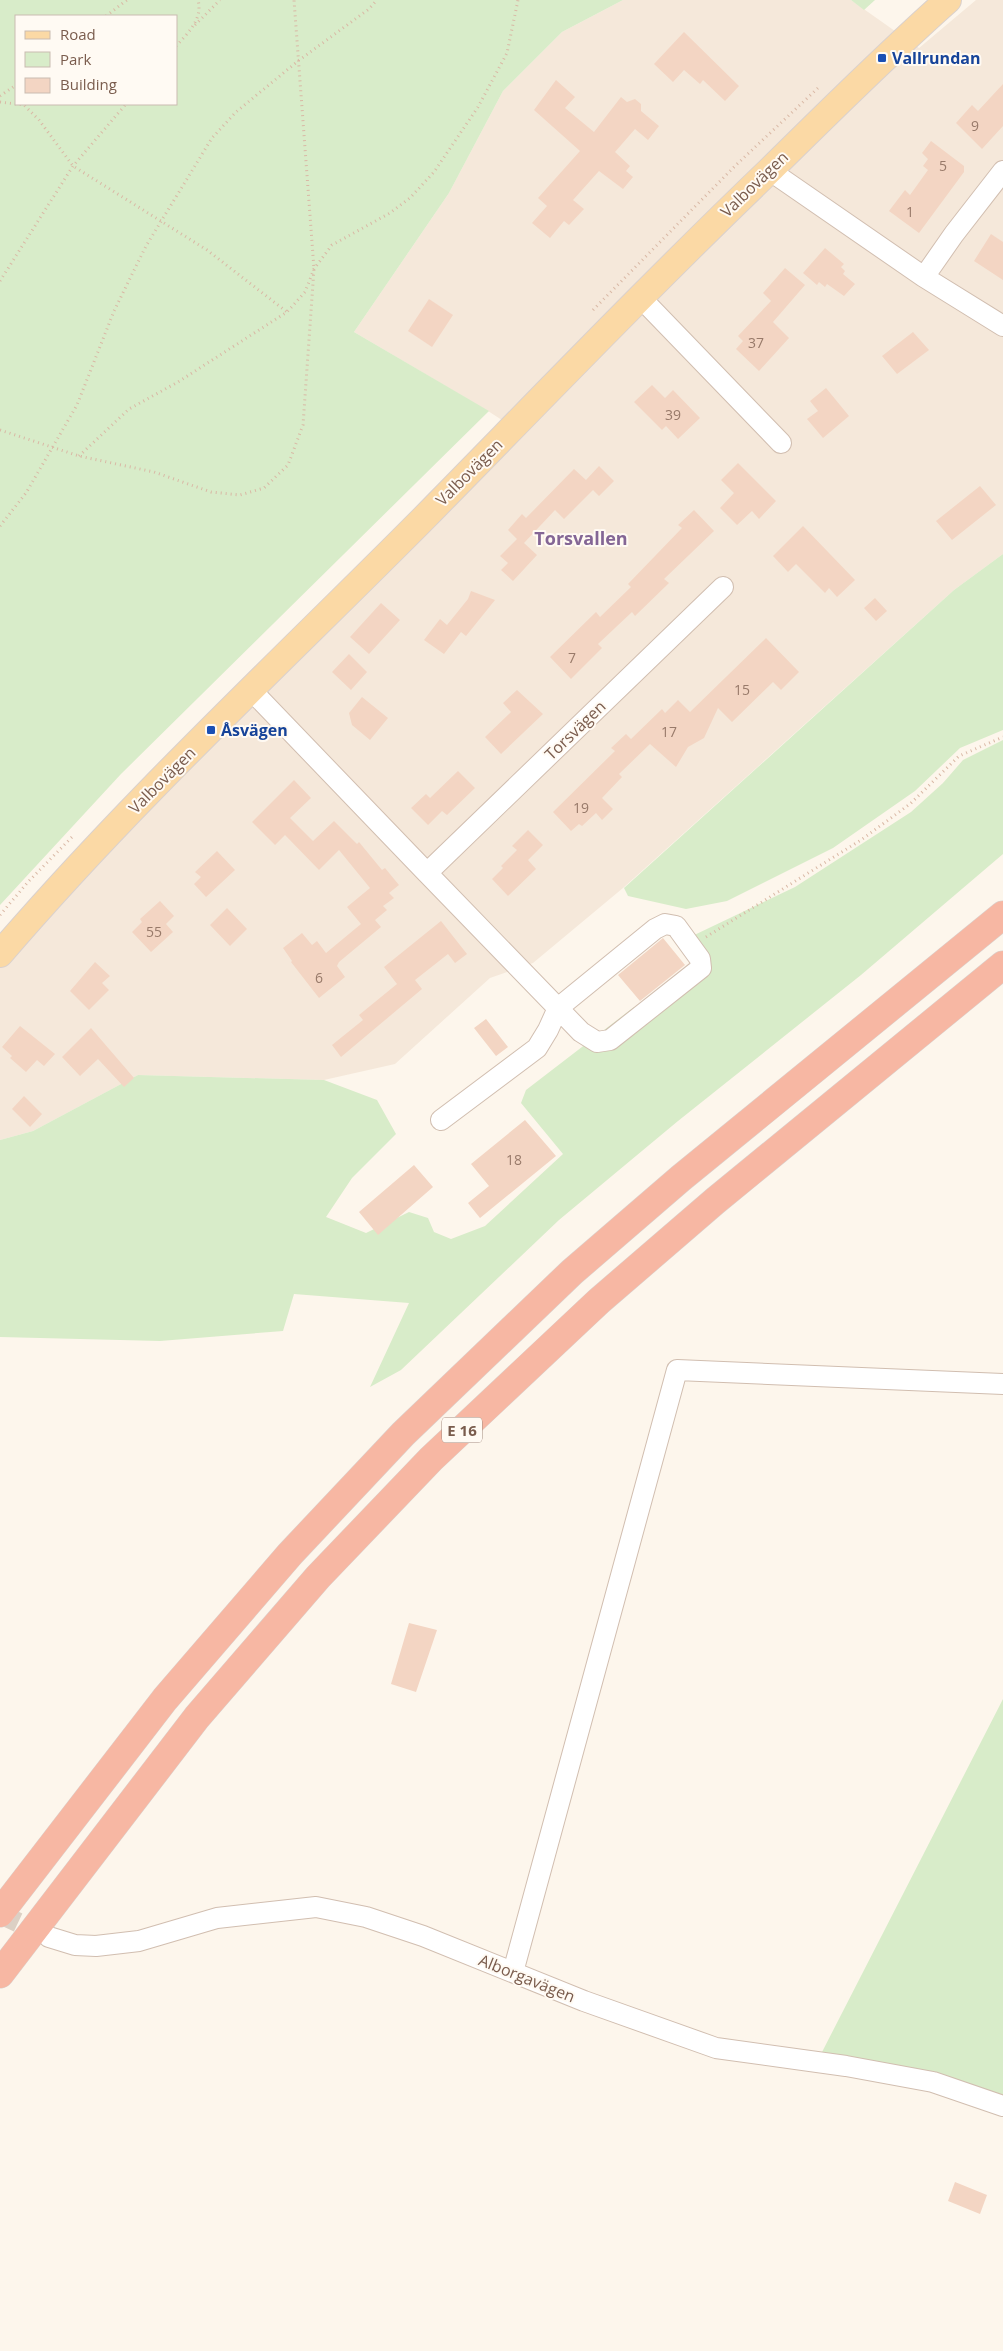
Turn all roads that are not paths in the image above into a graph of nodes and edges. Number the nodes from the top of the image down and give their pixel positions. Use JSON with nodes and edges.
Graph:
{"nodes":[{"id":1,"x":948,"y":0,"type":"edge"},
{"id":2,"x":769,"y":170,"type":"junction"},
{"id":3,"x":1003,"y":171,"type":"edge"},
{"id":4,"x":924,"y":277,"type":"junction"},
{"id":5,"x":640,"y":297,"type":"junction"},
{"id":6,"x":1003,"y":326,"type":"edge"},
{"id":7,"x":781,"y":443,"type":"dead end"},
{"id":8,"x":723,"y":587,"type":"dead end"},
{"id":9,"x":251,"y":690,"type":"junction"},
{"id":10,"x":427,"y":873,"type":"junction"},
{"id":11,"x":1003,"y":915,"type":"edge"},
{"id":12,"x":0,"y":954,"type":"edge"},
{"id":13,"x":1003,"y":965,"type":"edge"},
{"id":14,"x":558,"y":1008,"type":"junction"},
{"id":15,"x":441,"y":1120,"type":"dead end"},
{"id":16,"x":1003,"y":1384,"type":"edge"},
{"id":17,"x":0,"y":1913,"type":"edge"},
{"id":18,"x":49,"y":1937,"type":"tunnel mouth"},
{"id":19,"x":513,"y":1972,"type":"junction"},
{"id":20,"x":0,"y":1974,"type":"edge"},
{"id":21,"x":1003,"y":2106,"type":"edge"}],
"edges":[{"from":1,"to":2,"type":"main road","name":"Valbovägen"},
{"from":2,"to":4,"type":"street"},
{"from":2,"to":5,"type":"main road","name":"Valbovägen"},
{"from":3,"to":4,"type":"street"},
{"from":4,"to":6,"type":"street"},
{"from":5,"to":7,"type":"street"},
{"from":5,"to":9,"type":"main road","name":"Valbovägen"},
{"from":8,"to":10,"type":"street","name":"Torsvägen"},
{"from":9,"to":10,"type":"street"},
{"from":9,"to":12,"type":"main road","name":"Valbovägen"},
{"from":10,"to":14,"type":"street"},
{"from":11,"to":17,"type":"highway","number":"E 16"},
{"from":13,"to":20,"type":"highway","number":"E 16"},
{"from":14,"to":14,"type":"street"},
{"from":14,"to":15,"type":"street"},
{"from":16,"to":19,"type":"street"},
{"from":18,"to":19,"type":"street","name":"Alborgavägen"},
{"from":19,"to":21,"type":"street","name":"Alborgavägen"}]}
